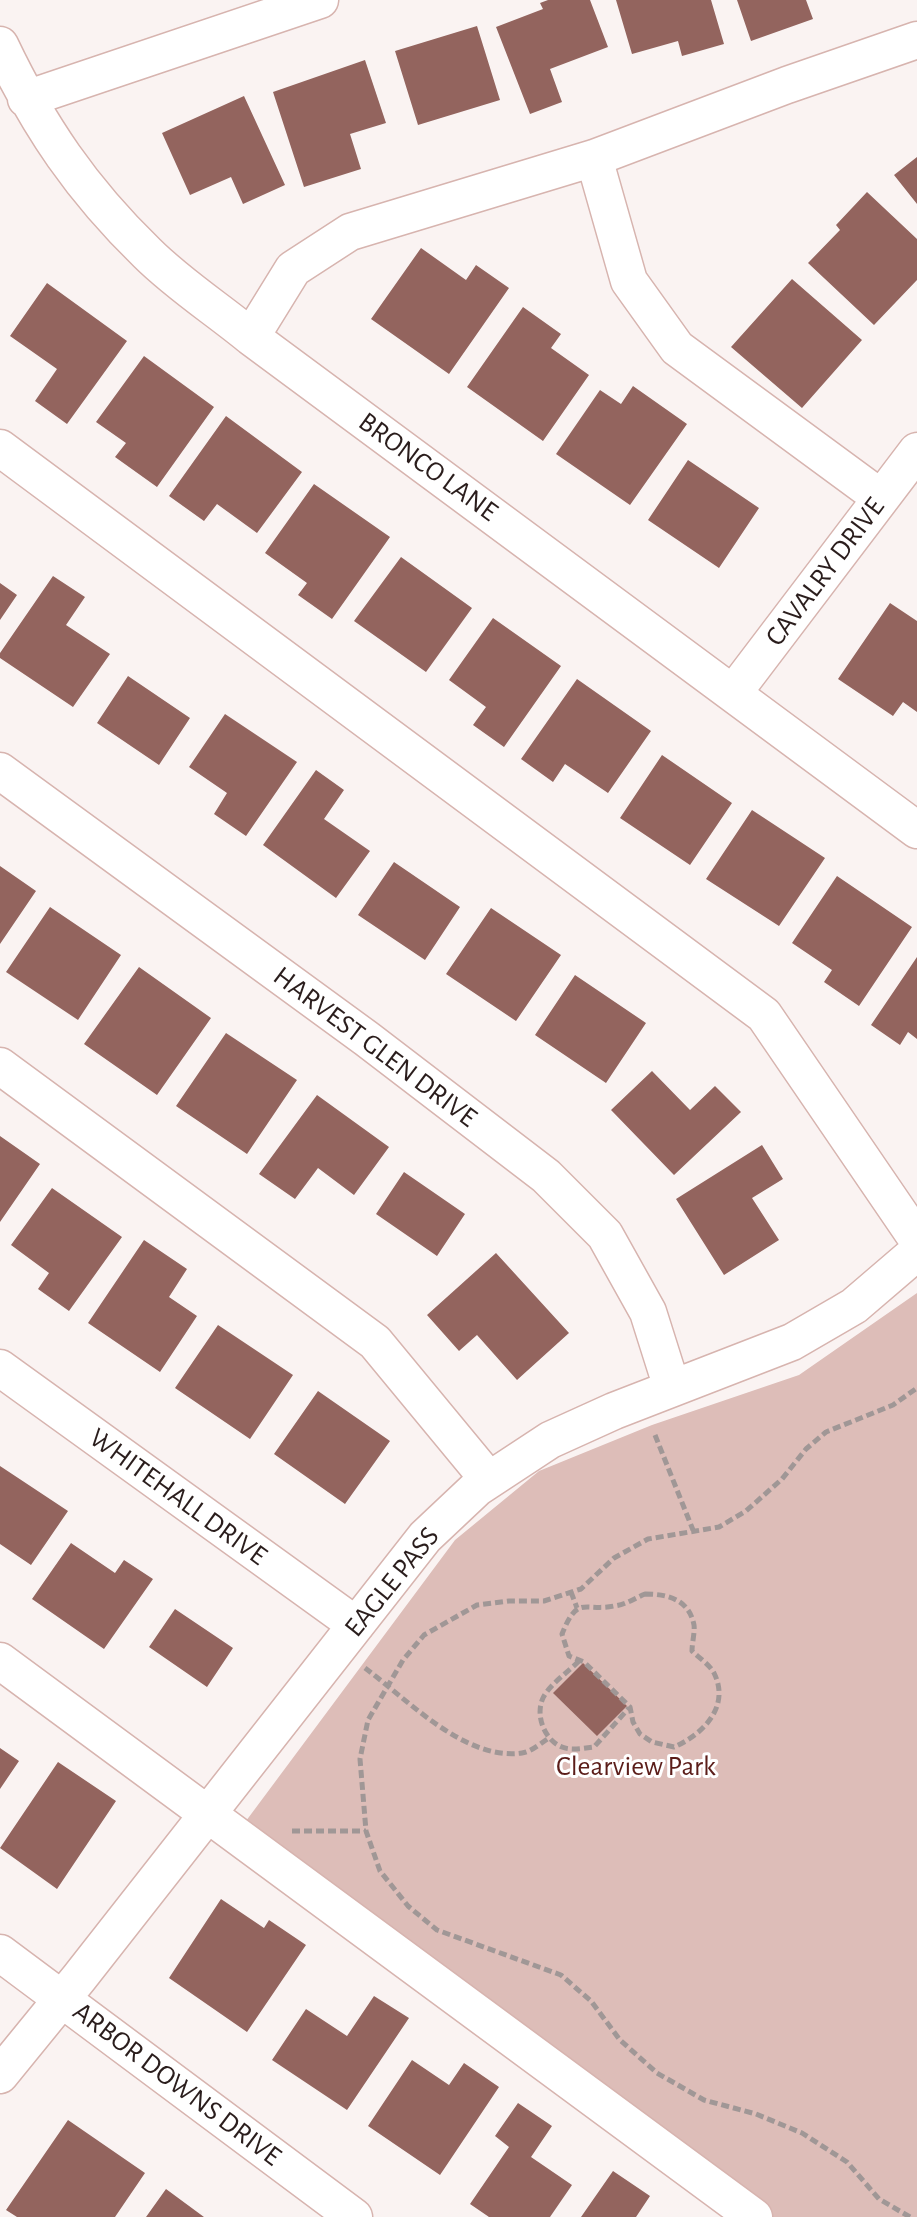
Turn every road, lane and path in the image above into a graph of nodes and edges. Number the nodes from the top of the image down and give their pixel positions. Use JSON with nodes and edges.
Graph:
{"nodes":[{"id":1,"x":320,"y":0,"type":"edge"},
{"id":2,"x":917,"y":40,"type":"edge"},
{"id":3,"x":0,"y":45,"type":"edge"},
{"id":4,"x":26,"y":99,"type":"junction"},
{"id":5,"x":594,"y":158,"type":"junction"},
{"id":6,"x":251,"y":337,"type":"junction"},
{"id":7,"x":0,"y":448,"type":"edge"},
{"id":8,"x":917,"y":451,"type":"edge"},
{"id":9,"x":881,"y":498,"type":"junction"},
{"id":10,"x":734,"y":692,"type":"junction"},
{"id":11,"x":0,"y":771,"type":"edge"},
{"id":12,"x":917,"y":830,"type":"edge"},
{"id":13,"x":0,"y":1066,"type":"edge"},
{"id":14,"x":917,"y":1239,"type":"edge"},
{"id":15,"x":917,"y":1252,"type":"edge"},
{"id":16,"x":0,"y":1368,"type":"edge"},
{"id":17,"x":672,"y":1388,"type":"junction"},
{"id":18,"x":917,"y":1388,"type":"edge"},
{"id":19,"x":652,"y":1426,"type":"dead end"},
{"id":20,"x":489,"y":1480,"type":"junction"},
{"id":21,"x":693,"y":1530,"type":"junction"},
{"id":22,"x":571,"y":1592,"type":"junction"},
{"id":23,"x":577,"y":1608,"type":"junction"},
{"id":24,"x":356,"y":1625,"type":"junction"},
{"id":25,"x":0,"y":1661,"type":"edge"},
{"id":26,"x":579,"y":1661,"type":"junction"},
{"id":27,"x":358,"y":1663,"type":"dead end"},
{"id":28,"x":387,"y":1685,"type":"junction"},
{"id":29,"x":630,"y":1707,"type":"junction"},
{"id":30,"x":549,"y":1738,"type":"junction"},
{"id":31,"x":209,"y":1813,"type":"junction"},
{"id":32,"x":286,"y":1831,"type":"dead end"},
{"id":33,"x":366,"y":1831,"type":"junction"},
{"id":34,"x":0,"y":1953,"type":"edge"},
{"id":35,"x":63,"y":1999,"type":"junction"},
{"id":36,"x":0,"y":2075,"type":"edge"},
{"id":37,"x":354,"y":2217,"type":"edge"},
{"id":38,"x":754,"y":2217,"type":"edge"},
{"id":39,"x":910,"y":2217,"type":"edge"}],
"edges":[{"from":1,"to":4,"type":"street"},
{"from":2,"to":5,"type":"street"},
{"from":3,"to":4,"type":"street","name":"BRONCO LANE"},
{"from":4,"to":6,"type":"street","name":"BRONCO LANE"},
{"from":5,"to":6,"type":"street"},
{"from":5,"to":9,"type":"street"},
{"from":6,"to":10,"type":"street","name":"BRONCO LANE"},
{"from":7,"to":14,"type":"street"},
{"from":8,"to":9,"type":"street","name":"CAVALRY DRIVE"},
{"from":9,"to":10,"type":"street","name":"CAVALRY DRIVE"},
{"from":10,"to":12,"type":"street","name":"BRONCO LANE"},
{"from":11,"to":17,"type":"street","name":"HARVEST GLEN DRIVE"},
{"from":13,"to":20,"type":"street"},
{"from":15,"to":17,"type":"street","name":"EAGLE PASS"},
{"from":16,"to":24,"type":"street","name":"WHITEHALL DRIVE"},
{"from":17,"to":20,"type":"street","name":"EAGLE PASS"},
{"from":18,"to":21,"type":"path"},
{"from":19,"to":21,"type":"path"},
{"from":20,"to":24,"type":"street","name":"EAGLE PASS"},
{"from":21,"to":22,"type":"path"},
{"from":22,"to":23,"type":"path"},
{"from":22,"to":28,"type":"path"},
{"from":23,"to":26,"type":"path"},
{"from":23,"to":29,"type":"path"},
{"from":24,"to":31,"type":"street","name":"EAGLE PASS"},
{"from":25,"to":31,"type":"street"},
{"from":26,"to":29,"type":"path"},
{"from":26,"to":30,"type":"path"},
{"from":27,"to":28,"type":"path"},
{"from":28,"to":30,"type":"path"},
{"from":28,"to":33,"type":"path"},
{"from":29,"to":30,"type":"path"},
{"from":31,"to":35,"type":"street","name":"EAGLE PASS"},
{"from":31,"to":38,"type":"street"},
{"from":32,"to":33,"type":"path"},
{"from":33,"to":39,"type":"path"},
{"from":34,"to":35,"type":"street","name":"ARBOR DOWNS DRIVE"},
{"from":35,"to":36,"type":"street","name":"EAGLE PASS"},
{"from":35,"to":37,"type":"street","name":"ARBOR DOWNS DRIVE"}]}
